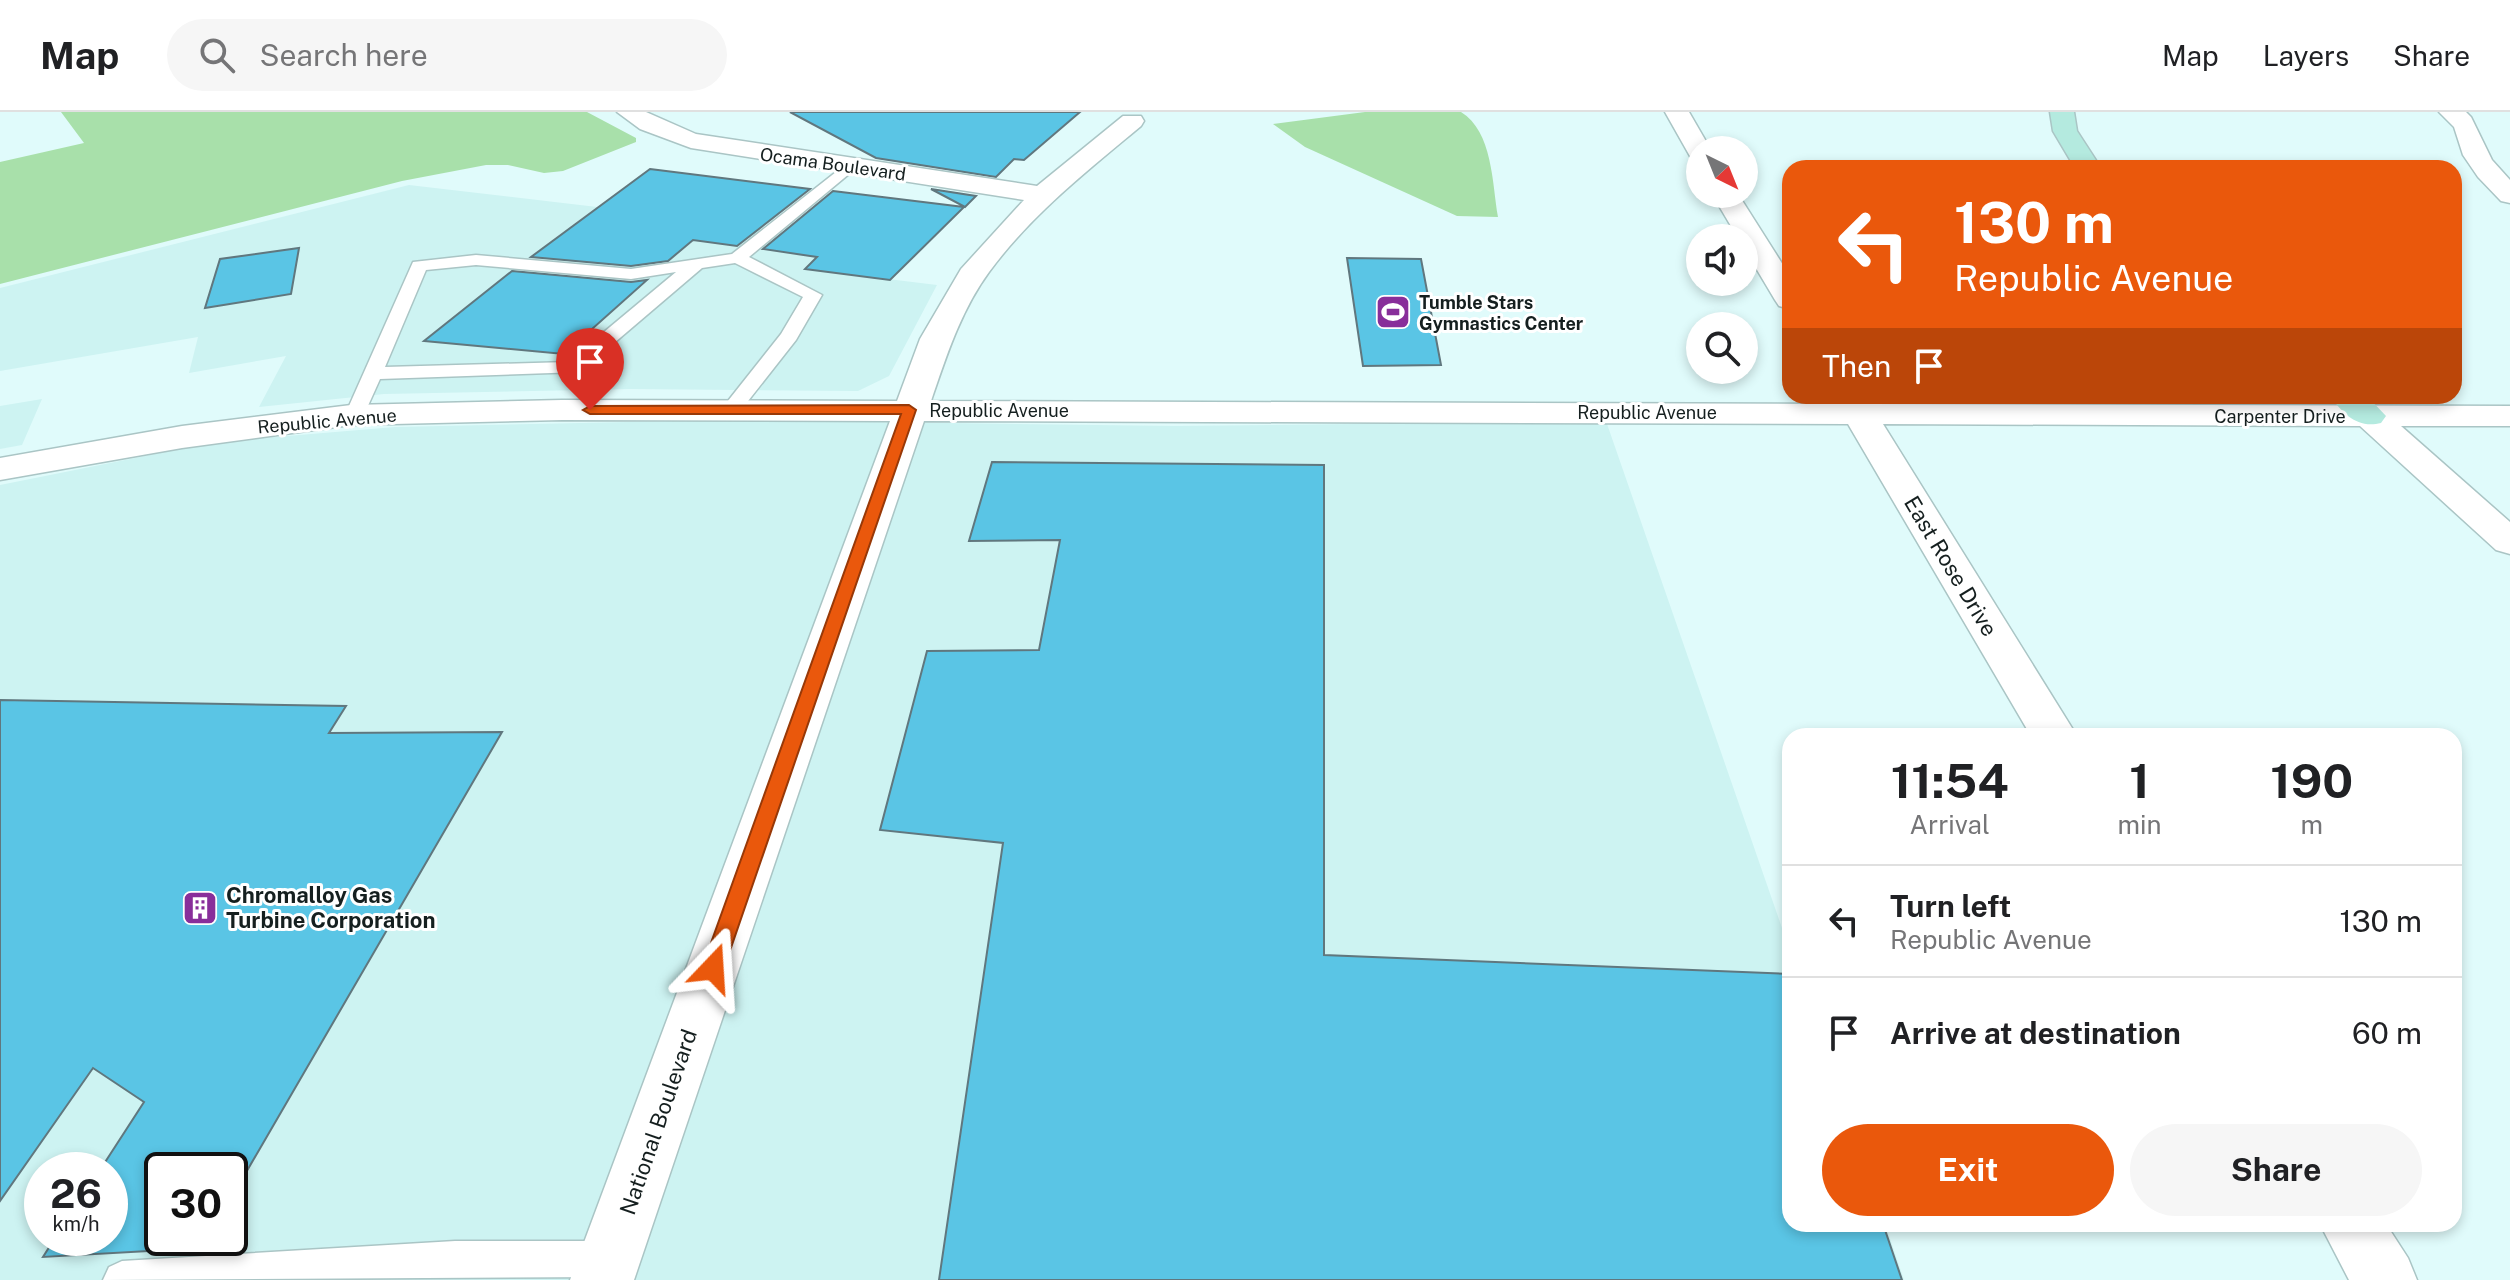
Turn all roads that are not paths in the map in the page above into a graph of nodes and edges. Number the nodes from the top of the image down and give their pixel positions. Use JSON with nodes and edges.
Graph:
{"nodes":[{"id":1,"x":629,"y":112,"type":"edge"},
{"id":2,"x":1677,"y":112,"type":"edge"},
{"id":3,"x":2062,"y":112,"type":"edge"},
{"id":4,"x":2451,"y":112,"type":"edge"},
{"id":5,"x":1132,"y":121,"type":"dead end"},
{"id":6,"x":1690,"y":136,"type":"edge"},
{"id":7,"x":2083,"y":160,"type":"edge"},
{"id":8,"x":850,"y":166,"type":"junction"},
{"id":9,"x":1043,"y":195,"type":"junction"},
{"id":10,"x":2510,"y":195,"type":"edge"},
{"id":11,"x":1734,"y":208,"type":"edge"},
{"id":12,"x":737,"y":258,"type":"junction"},
{"id":13,"x":698,"y":263,"type":"junction"},
{"id":14,"x":1782,"y":287,"type":"edge"},
{"id":15,"x":371,"y":373,"type":"junction"},
{"id":16,"x":1853,"y":405,"type":"edge"},
{"id":17,"x":2358,"y":406,"type":"edge"},
{"id":18,"x":909,"y":410,"type":"junction"},
{"id":19,"x":730,"y":411,"type":"junction"},
{"id":20,"x":355,"y":415,"type":"junction"},
{"id":21,"x":2510,"y":416,"type":"edge"},
{"id":22,"x":0,"y":469,"type":"edge"},
{"id":23,"x":2510,"y":542,"type":"edge"},
{"id":24,"x":2049,"y":728,"type":"edge"},
{"id":25,"x":2356,"y":1232,"type":"edge"},
{"id":26,"x":451,"y":1270,"type":"edge"},
{"id":27,"x":606,"y":1270,"type":"edge"},
{"id":28,"x":263,"y":1275,"type":"edge"},
{"id":29,"x":122,"y":1280,"type":"edge"},
{"id":30,"x":2385,"y":1280,"type":"edge"}],
"edges":[{"from":1,"to":8,"type":"street","name":"Ocama Boulevard"},
{"from":2,"to":6,"type":"street"},
{"from":3,"to":7,"type":"street"},
{"from":4,"to":10,"type":"street"},
{"from":5,"to":9,"type":"street","name":"National Boulevard"},
{"from":8,"to":9,"type":"street","name":"Ocama Boulevard"},
{"from":8,"to":12,"type":"lane"},
{"from":9,"to":18,"type":"street","name":"National Boulevard"},
{"from":11,"to":14,"type":"street"},
{"from":12,"to":13,"type":"lane"},
{"from":12,"to":19,"type":"lane"},
{"from":13,"to":15,"type":"lane"},
{"from":13,"to":15,"type":"lane"},
{"from":15,"to":20,"type":"lane"},
{"from":16,"to":17,"type":"street","name":"Carpenter Drive"},
{"from":16,"to":18,"type":"street","name":"Republic Avenue"},
{"from":16,"to":24,"type":"street","name":"East Rose Drive"},
{"from":17,"to":21,"type":"street","name":"Carpenter Drive"},
{"from":17,"to":23,"type":"street"},
{"from":18,"to":19,"type":"street","name":"Republic Avenue"},
{"from":18,"to":27,"type":"street","name":"National Boulevard"},
{"from":19,"to":20,"type":"street","name":"Republic Avenue"},
{"from":20,"to":22,"type":"street","name":"Republic Avenue"},
{"from":25,"to":30,"type":"street"},
{"from":26,"to":27,"type":"lane"},
{"from":26,"to":28,"type":"lane"},
{"from":28,"to":29,"type":"lane"}]}
